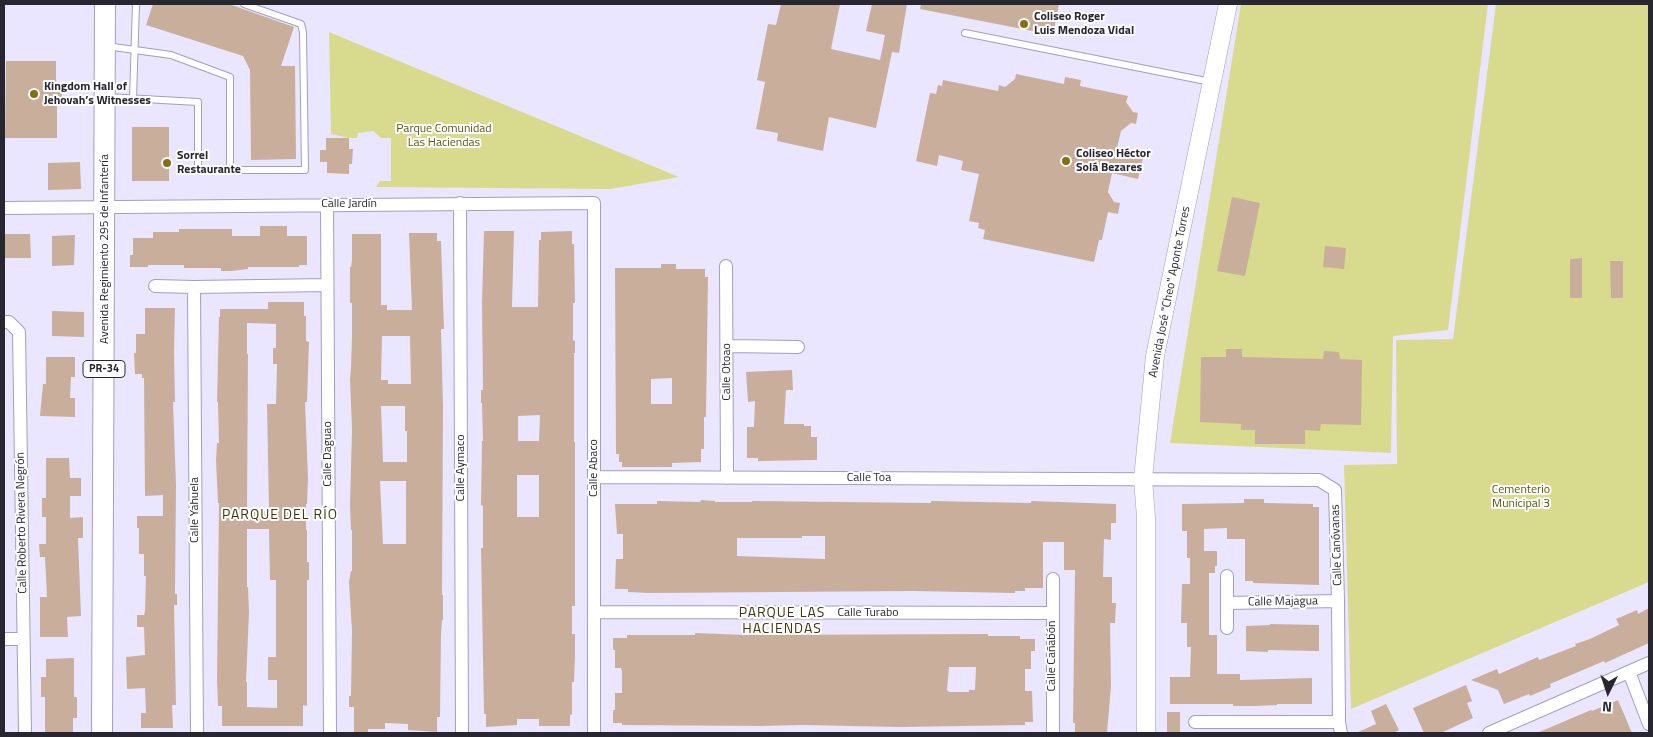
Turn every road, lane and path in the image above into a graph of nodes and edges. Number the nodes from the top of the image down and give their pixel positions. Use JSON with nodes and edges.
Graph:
{"nodes":[{"id":1,"x":105,"y":4,"type":"edge"},
{"id":2,"x":136,"y":4,"type":"edge"},
{"id":3,"x":244,"y":4,"type":"edge"},
{"id":4,"x":1228,"y":4,"type":"edge"},
{"id":5,"x":965,"y":33,"type":"dead end"},
{"id":6,"x":105,"y":46,"type":"junction"},
{"id":7,"x":134,"y":50,"type":"junction"},
{"id":8,"x":1212,"y":82,"type":"junction"},
{"id":9,"x":105,"y":97,"type":"junction"},
{"id":10,"x":133,"y":98,"type":"junction"},
{"id":11,"x":230,"y":170,"type":"junction"},
{"id":12,"x":594,"y":203,"type":"joint"},
{"id":13,"x":327,"y":204,"type":"junction"},
{"id":14,"x":460,"y":204,"type":"junction"},
{"id":15,"x":105,"y":206,"type":"junction"},
{"id":16,"x":4,"y":208,"type":"edge"},
{"id":17,"x":726,"y":266,"type":"dead end"},
{"id":18,"x":327,"y":285,"type":"junction"},
{"id":19,"x":155,"y":286,"type":"dead end"},
{"id":20,"x":194,"y":287,"type":"junction"},
{"id":21,"x":4,"y":322,"type":"edge"},
{"id":22,"x":727,"y":346,"type":"junction"},
{"id":23,"x":798,"y":346,"type":"dead end"},
{"id":24,"x":594,"y":477,"type":"junction"},
{"id":25,"x":727,"y":478,"type":"junction"},
{"id":26,"x":1143,"y":479,"type":"junction"},
{"id":27,"x":1228,"y":576,"type":"dead end"},
{"id":28,"x":1053,"y":579,"type":"dead end"},
{"id":29,"x":1338,"y":601,"type":"junction"},
{"id":30,"x":1227,"y":603,"type":"junction"},
{"id":31,"x":594,"y":612,"type":"junction"},
{"id":32,"x":1052,"y":613,"type":"junction"},
{"id":33,"x":1227,"y":628,"type":"dead end"},
{"id":34,"x":4,"y":639,"type":"edge"},
{"id":35,"x":24,"y":640,"type":"junction"},
{"id":36,"x":1649,"y":663,"type":"edge"},
{"id":37,"x":1629,"y":672,"type":"junction"},
{"id":38,"x":1195,"y":722,"type":"dead end"},
{"id":39,"x":1649,"y":724,"type":"edge"},
{"id":40,"x":1340,"y":728,"type":"edge"},
{"id":41,"x":25,"y":733,"type":"edge"},
{"id":42,"x":102,"y":733,"type":"edge"},
{"id":43,"x":196,"y":733,"type":"edge"},
{"id":44,"x":330,"y":733,"type":"edge"},
{"id":45,"x":462,"y":733,"type":"edge"},
{"id":46,"x":594,"y":733,"type":"edge"},
{"id":47,"x":1053,"y":733,"type":"edge"},
{"id":48,"x":1146,"y":733,"type":"edge"},
{"id":49,"x":1489,"y":733,"type":"edge"}],
"edges":[{"from":1,"to":6,"type":"main road","name":"Avenida Regimiento 295 de Infantería","number":"PR-34"},
{"from":2,"to":7,"type":"lane"},
{"from":3,"to":11,"type":"lane"},
{"from":4,"to":8,"type":"street","name":"Avenida José \"Cheo\" Aponte Torres"},
{"from":5,"to":8,"type":"lane"},
{"from":6,"to":7,"type":"lane"},
{"from":6,"to":9,"type":"main road","name":"Avenida Regimiento 295 de Infantería","number":"PR-34"},
{"from":7,"to":10,"type":"lane"},
{"from":7,"to":11,"type":"lane"},
{"from":8,"to":26,"type":"street","name":"Avenida José \"Cheo\" Aponte Torres"},
{"from":9,"to":10,"type":"lane"},
{"from":9,"to":15,"type":"main road","name":"Avenida Regimiento 295 de Infantería","number":"PR-34"},
{"from":10,"to":11,"type":"lane"},
{"from":12,"to":14,"type":"street","name":"Calle Jardín"},
{"from":12,"to":24,"type":"street","name":"Calle Abaco"},
{"from":13,"to":14,"type":"street","name":"Calle Jardín"},
{"from":13,"to":15,"type":"street","name":"Calle Jardín"},
{"from":13,"to":18,"type":"street","name":"Calle Daguao"},
{"from":14,"to":45,"type":"street","name":"Calle Aymaco"},
{"from":15,"to":16,"type":"street","name":"Calle Jardín"},
{"from":15,"to":42,"type":"main road","name":"Avenida Regimiento 295 de Infantería","number":"PR-34"},
{"from":17,"to":22,"type":"street","name":"Calle Otoao"},
{"from":18,"to":20,"type":"street"},
{"from":18,"to":44,"type":"street","name":"Calle Daguao"},
{"from":19,"to":20,"type":"street"},
{"from":20,"to":43,"type":"street","name":"Calle Yahuela"},
{"from":21,"to":35,"type":"street","name":"Calle Roberto Rivera Negrón"},
{"from":22,"to":23,"type":"street"},
{"from":22,"to":25,"type":"street","name":"Calle Otoao"},
{"from":24,"to":25,"type":"street","name":"Calle Toa"},
{"from":24,"to":31,"type":"street","name":"Calle Abaco"},
{"from":25,"to":26,"type":"street","name":"Calle Toa"},
{"from":26,"to":29,"type":"street","name":"Calle Canóvanas"},
{"from":26,"to":48,"type":"street","name":"Avenida José \"Cheo\" Aponte Torres"},
{"from":27,"to":30,"type":"street"},
{"from":28,"to":32,"type":"street","name":"Calle Cañabón"},
{"from":29,"to":30,"type":"street","name":"Calle Majagua"},
{"from":29,"to":40,"type":"street","name":"Calle Canóvanas"},
{"from":30,"to":33,"type":"street"},
{"from":31,"to":32,"type":"street","name":"Calle Turabo"},
{"from":31,"to":46,"type":"street","name":"Calle Abaco"},
{"from":32,"to":47,"type":"street","name":"Calle Cañabón"},
{"from":34,"to":35,"type":"street"},
{"from":35,"to":41,"type":"street","name":"Calle Roberto Rivera Negrón"},
{"from":36,"to":37,"type":"street"},
{"from":37,"to":39,"type":"street"},
{"from":37,"to":49,"type":"street"},
{"from":38,"to":40,"type":"street"}]}
